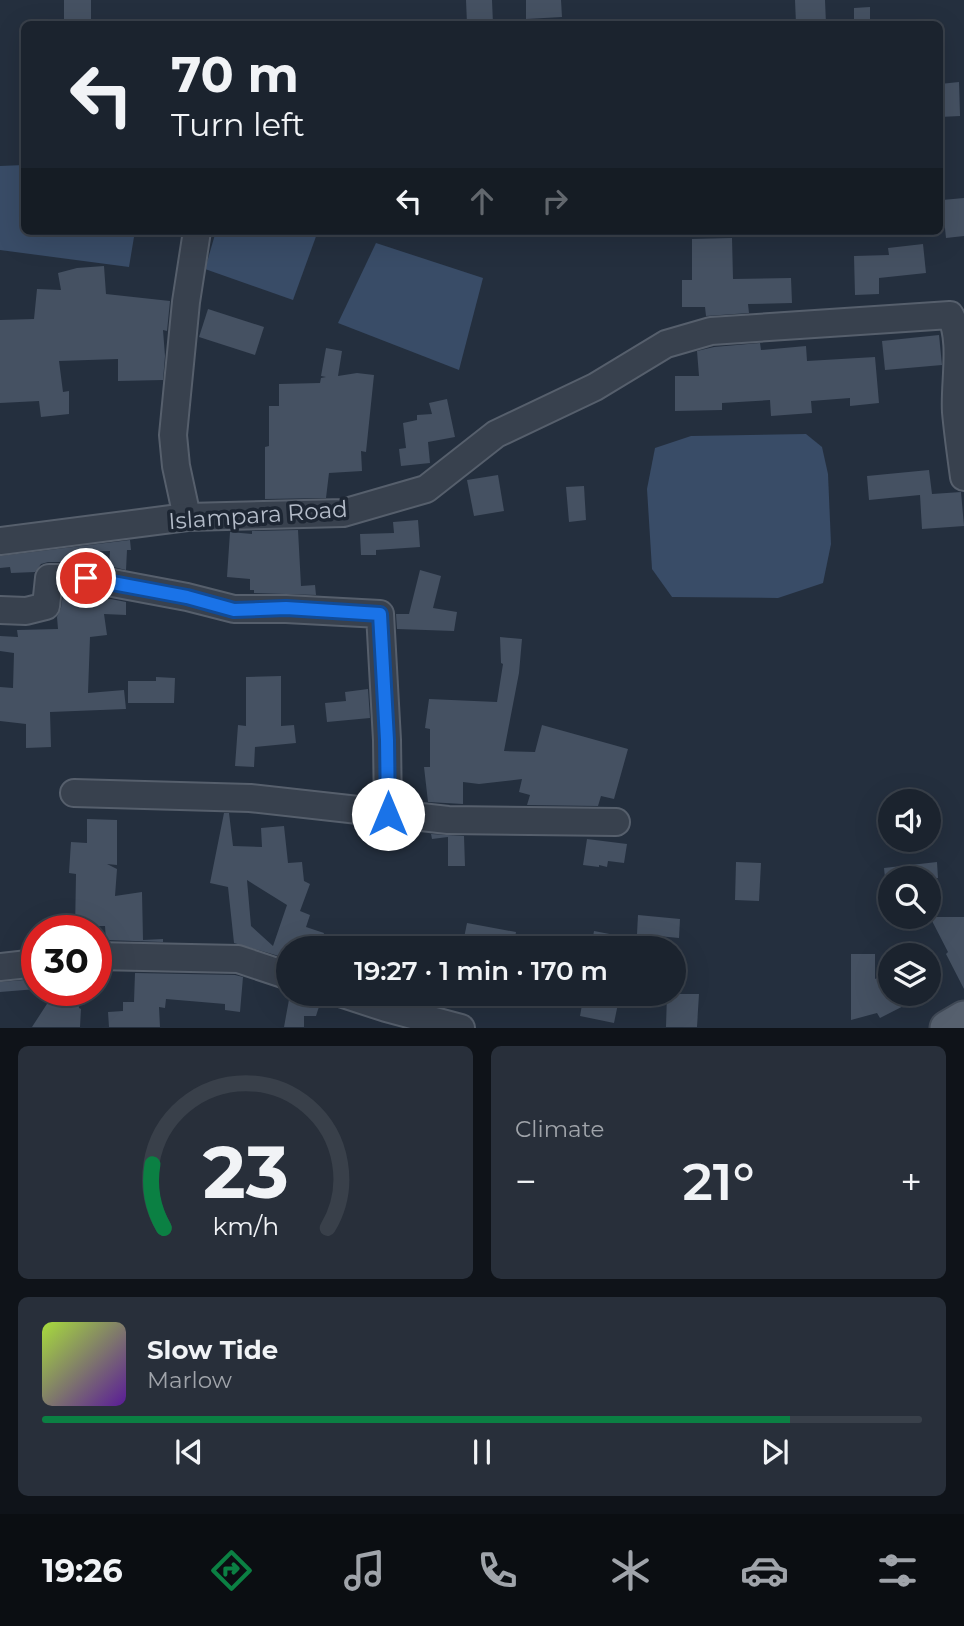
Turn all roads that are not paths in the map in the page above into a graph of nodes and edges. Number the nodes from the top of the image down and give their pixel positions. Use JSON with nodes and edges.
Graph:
{"nodes":[{"id":1,"x":196,"y":235,"type":"edge"},
{"id":2,"x":957,"y":311,"type":"edge"},
{"id":3,"x":964,"y":477,"type":"edge"},
{"id":4,"x":187,"y":517,"type":"junction"},
{"id":5,"x":0,"y":541,"type":"edge"},
{"id":6,"x":0,"y":610,"type":"edge"},
{"id":7,"x":74,"y":793,"type":"dead end"},
{"id":8,"x":388,"y":814,"type":"junction"},
{"id":9,"x":616,"y":822,"type":"dead end"},
{"id":10,"x":112,"y":956,"type":"edge"},
{"id":11,"x":21,"y":964,"type":"edge"},
{"id":12,"x":0,"y":967,"type":"edge"},
{"id":13,"x":276,"y":972,"type":"edge"},
{"id":14,"x":380,"y":1006,"type":"edge"},
{"id":15,"x":964,"y":1018,"type":"edge"},
{"id":16,"x":461,"y":1027,"type":"edge"},
{"id":17,"x":947,"y":1027,"type":"edge"}],
"edges":[{"from":1,"to":4,"type":"street"},
{"from":2,"to":3,"type":"street"},
{"from":2,"to":4,"type":"street","name":"Islampara Road"},
{"from":4,"to":5,"type":"street","name":"Islampara Road"},
{"from":6,"to":8,"type":"street"},
{"from":7,"to":8,"type":"street"},
{"from":8,"to":9,"type":"street"},
{"from":10,"to":13,"type":"street"},
{"from":11,"to":12,"type":"street"},
{"from":14,"to":16,"type":"street"},
{"from":15,"to":17,"type":"main road"}]}
